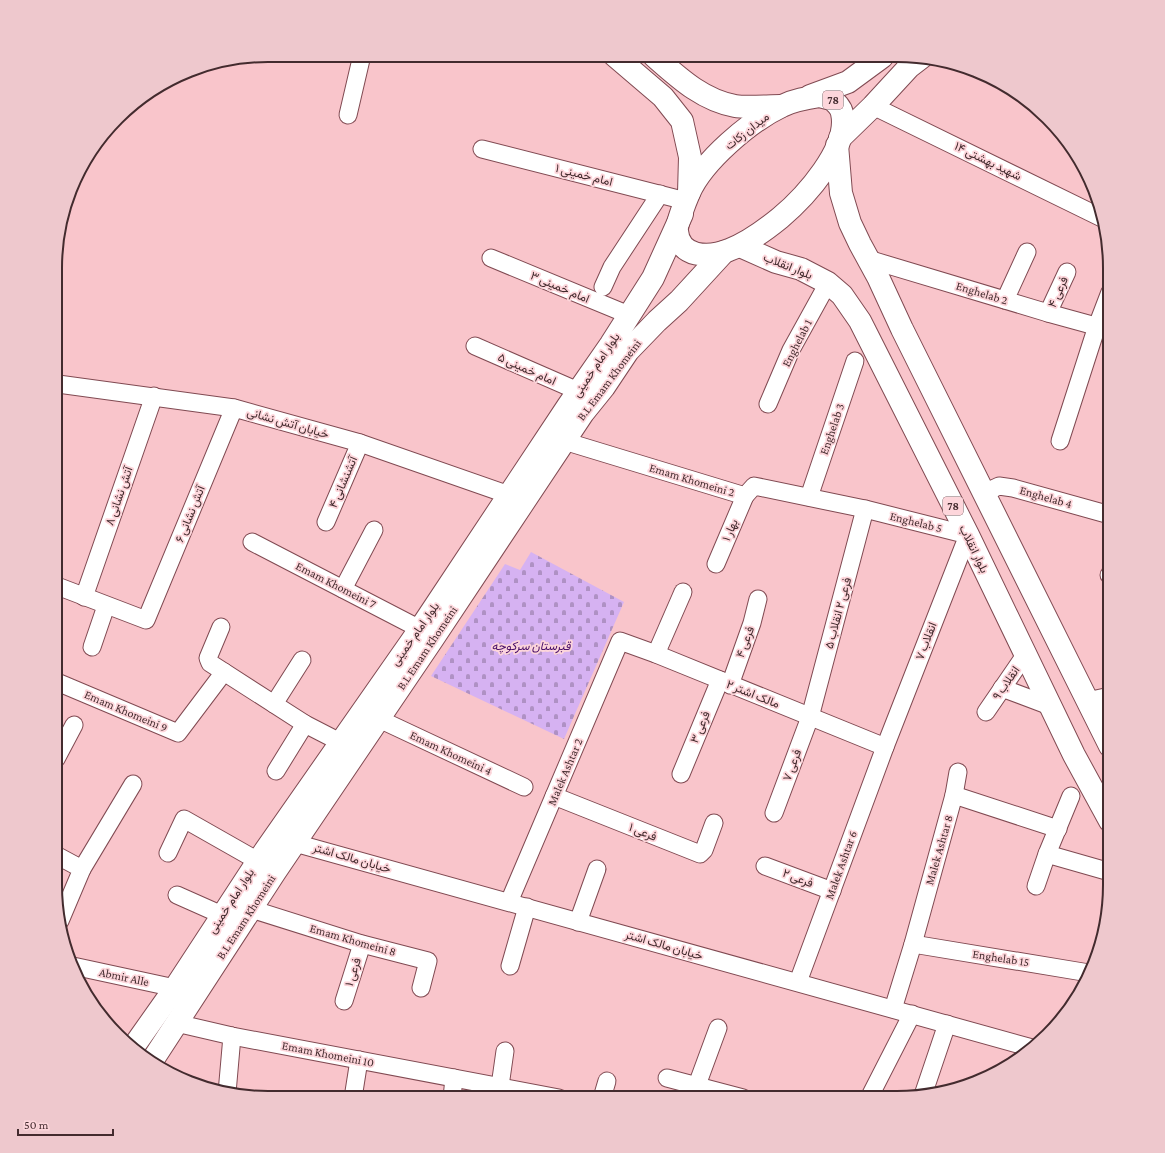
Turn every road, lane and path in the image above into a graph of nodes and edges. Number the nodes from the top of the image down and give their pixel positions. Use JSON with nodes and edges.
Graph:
{"nodes":[{"id":1,"x":360,"y":62,"type":"edge"},
{"id":2,"x":622,"y":62,"type":"edge"},
{"id":3,"x":661,"y":62,"type":"edge"},
{"id":4,"x":875,"y":62,"type":"edge"},
{"id":5,"x":915,"y":63,"type":"edge"},
{"id":6,"x":673,"y":73,"type":"junction"},
{"id":7,"x":657,"y":92,"type":"junction"},
{"id":8,"x":803,"y":98,"type":"junction"},
{"id":9,"x":782,"y":106,"type":"junction"},
{"id":10,"x":873,"y":106,"type":"junction"},
{"id":11,"x":348,"y":115,"type":"dead end"},
{"id":12,"x":839,"y":141,"type":"junction"},
{"id":13,"x":482,"y":149,"type":"dead end"},
{"id":14,"x":660,"y":194,"type":"junction"},
{"id":15,"x":686,"y":203,"type":"junction"},
{"id":16,"x":1096,"y":215,"type":"edge"},
{"id":17,"x":732,"y":249,"type":"junction"},
{"id":18,"x":1027,"y":252,"type":"dead end"},
{"id":19,"x":491,"y":258,"type":"dead end"},
{"id":20,"x":868,"y":259,"type":"junction"},
{"id":21,"x":1067,"y":272,"type":"dead end"},
{"id":22,"x":828,"y":283,"type":"junction"},
{"id":23,"x":603,"y":287,"type":"dead end"},
{"id":24,"x":1005,"y":300,"type":"junction"},
{"id":25,"x":1048,"y":313,"type":"junction"},
{"id":26,"x":629,"y":316,"type":"junction"},
{"id":27,"x":1103,"y":328,"type":"edge"},
{"id":28,"x":475,"y":346,"type":"dead end"},
{"id":29,"x":855,"y":361,"type":"dead end"},
{"id":30,"x":62,"y":384,"type":"edge"},
{"id":31,"x":578,"y":391,"type":"junction"},
{"id":32,"x":154,"y":396,"type":"junction"},
{"id":33,"x":768,"y":404,"type":"dead end"},
{"id":34,"x":234,"y":408,"type":"junction"},
{"id":35,"x":942,"y":409,"type":"junction"},
{"id":36,"x":913,"y":426,"type":"junction"},
{"id":37,"x":564,"y":441,"type":"junction"},
{"id":38,"x":1060,"y":441,"type":"dead end"},
{"id":39,"x":360,"y":443,"type":"junction"},
{"id":40,"x":962,"y":449,"type":"junction"},
{"id":41,"x":932,"y":465,"type":"junction"},
{"id":42,"x":984,"y":493,"type":"junction"},
{"id":43,"x":509,"y":495,"type":"junction"},
{"id":44,"x":745,"y":496,"type":"junction"},
{"id":45,"x":809,"y":497,"type":"junction"},
{"id":46,"x":865,"y":509,"type":"junction"},
{"id":47,"x":1103,"y":513,"type":"edge"},
{"id":48,"x":326,"y":522,"type":"dead end"},
{"id":49,"x":374,"y":530,"type":"dead end"},
{"id":50,"x":968,"y":535,"type":"junction"},
{"id":51,"x":252,"y":542,"type":"dead end"},
{"id":52,"x":716,"y":564,"type":"dead end"},
{"id":53,"x":471,"y":568,"type":"junction"},
{"id":54,"x":62,"y":588,"type":"edge"},
{"id":55,"x":343,"y":588,"type":"junction"},
{"id":56,"x":683,"y":592,"type":"dead end"},
{"id":57,"x":84,"y":597,"type":"junction"},
{"id":58,"x":758,"y":599,"type":"dead end"},
{"id":59,"x":445,"y":605,"type":"junction"},
{"id":60,"x":106,"y":606,"type":"junction"},
{"id":61,"x":221,"y":627,"type":"dead end"},
{"id":62,"x":420,"y":629,"type":"junction"},
{"id":63,"x":92,"y":647,"type":"dead end"},
{"id":64,"x":656,"y":654,"type":"junction"},
{"id":65,"x":1025,"y":654,"type":"junction"},
{"id":66,"x":302,"y":660,"type":"dead end"},
{"id":67,"x":224,"y":672,"type":"junction"},
{"id":68,"x":725,"y":682,"type":"junction"},
{"id":69,"x":62,"y":684,"type":"edge"},
{"id":70,"x":1002,"y":688,"type":"junction"},
{"id":71,"x":1103,"y":698,"type":"edge"},
{"id":72,"x":1087,"y":701,"type":"junction"},
{"id":73,"x":274,"y":704,"type":"junction"},
{"id":74,"x":1050,"y":706,"type":"junction"},
{"id":75,"x":986,"y":712,"type":"dead end"},
{"id":76,"x":810,"y":717,"type":"junction"},
{"id":77,"x":378,"y":719,"type":"junction"},
{"id":78,"x":305,"y":724,"type":"junction"},
{"id":79,"x":74,"y":725,"type":"dead end"},
{"id":80,"x":1103,"y":732,"type":"edge"},
{"id":81,"x":340,"y":742,"type":"junction"},
{"id":82,"x":885,"y":747,"type":"junction"},
{"id":83,"x":62,"y":748,"type":"edge"},
{"id":84,"x":276,"y":771,"type":"dead end"},
{"id":85,"x":958,"y":772,"type":"dead end"},
{"id":86,"x":681,"y":774,"type":"dead end"},
{"id":87,"x":133,"y":784,"type":"dead end"},
{"id":88,"x":524,"y":787,"type":"dead end"},
{"id":89,"x":954,"y":795,"type":"junction"},
{"id":90,"x":554,"y":796,"type":"junction"},
{"id":91,"x":1071,"y":796,"type":"dead end"},
{"id":92,"x":1103,"y":808,"type":"edge"},
{"id":93,"x":774,"y":813,"type":"dead end"},
{"id":94,"x":714,"y":823,"type":"dead end"},
{"id":95,"x":1058,"y":829,"type":"junction"},
{"id":96,"x":295,"y":843,"type":"junction"},
{"id":97,"x":168,"y":854,"type":"dead end"},
{"id":98,"x":1047,"y":854,"type":"junction"},
{"id":99,"x":62,"y":857,"type":"edge"},
{"id":100,"x":258,"y":861,"type":"junction"},
{"id":101,"x":764,"y":866,"type":"dead end"},
{"id":102,"x":82,"y":869,"type":"junction"},
{"id":103,"x":597,"y":869,"type":"dead end"},
{"id":104,"x":1103,"y":870,"type":"edge"},
{"id":105,"x":1036,"y":886,"type":"dead end"},
{"id":106,"x":832,"y":891,"type":"junction"},
{"id":107,"x":177,"y":895,"type":"dead end"},
{"id":108,"x":509,"y":902,"type":"junction"},
{"id":109,"x":527,"y":907,"type":"junction"},
{"id":110,"x":251,"y":909,"type":"junction"},
{"id":111,"x":64,"y":912,"type":"edge"},
{"id":112,"x":222,"y":915,"type":"junction"},
{"id":113,"x":578,"y":922,"type":"junction"},
{"id":114,"x":362,"y":944,"type":"junction"},
{"id":115,"x":913,"y":944,"type":"junction"},
{"id":116,"x":510,"y":966,"type":"dead end"},
{"id":117,"x":79,"y":967,"type":"edge"},
{"id":118,"x":1084,"y":972,"type":"edge"},
{"id":119,"x":798,"y":982,"type":"junction"},
{"id":120,"x":175,"y":988,"type":"junction"},
{"id":121,"x":421,"y":988,"type":"dead end"},
{"id":122,"x":344,"y":1001,"type":"dead end"},
{"id":123,"x":893,"y":1009,"type":"junction"},
{"id":124,"x":912,"y":1014,"type":"junction"},
{"id":125,"x":176,"y":1023,"type":"junction"},
{"id":126,"x":947,"y":1024,"type":"junction"},
{"id":127,"x":718,"y":1028,"type":"dead end"},
{"id":128,"x":232,"y":1036,"type":"junction"},
{"id":129,"x":136,"y":1043,"type":"edge"},
{"id":130,"x":1025,"y":1046,"type":"edge"},
{"id":131,"x":505,"y":1051,"type":"dead end"},
{"id":132,"x":155,"y":1057,"type":"edge"},
{"id":133,"x":359,"y":1060,"type":"junction"},
{"id":134,"x":454,"y":1078,"type":"junction"},
{"id":135,"x":667,"y":1078,"type":"dead end"},
{"id":136,"x":607,"y":1081,"type":"dead end"},
{"id":137,"x":697,"y":1085,"type":"junction"},
{"id":138,"x":500,"y":1086,"type":"junction"},
{"id":139,"x":228,"y":1087,"type":"edge"},
{"id":140,"x":925,"y":1089,"type":"edge"},
{"id":141,"x":479,"y":1090,"type":"edge"},
{"id":142,"x":354,"y":1091,"type":"edge"},
{"id":143,"x":453,"y":1091,"type":"edge"},
{"id":144,"x":525,"y":1091,"type":"edge"},
{"id":145,"x":604,"y":1091,"type":"edge"},
{"id":146,"x":718,"y":1091,"type":"edge"},
{"id":147,"x":873,"y":1091,"type":"edge"}],
"edges":[{"from":1,"to":11,"type":"street"},
{"from":2,"to":7,"type":"main road"},
{"from":3,"to":6,"type":"main road"},
{"from":4,"to":8,"type":"main road","number":"78"},
{"from":5,"to":10,"type":"main road","number":"78"},
{"from":6,"to":7,"type":"main road"},
{"from":6,"to":9,"type":"main road"},
{"from":7,"to":15,"type":"main road"},
{"from":8,"to":9,"type":"main road","name":"میدان زکات","number":"78"},
{"from":8,"to":12,"type":"main road","name":"میدان زکات","number":"78"},
{"from":9,"to":15,"type":"main road","name":"میدان زکات","number":"78"},
{"from":10,"to":12,"type":"main road","number":"78"},
{"from":10,"to":16,"type":"street","name":"شهید بهشتی ۱۴"},
{"from":12,"to":17,"type":"main road","name":"میدان زکات","number":"78"},
{"from":12,"to":20,"type":"main road","number":"78"},
{"from":13,"to":14,"type":"street","name":"امام خمینی ۱"},
{"from":14,"to":15,"type":"street","name":"امام خمینی ۱"},
{"from":14,"to":23,"type":"street"},
{"from":15,"to":17,"type":"main road","name":"میدان زکات","number":"78"},
{"from":15,"to":26,"type":"main road","name":"بلوار امام خمینی"},
{"from":17,"to":22,"type":"main road","name":"بلوار انقلاب","number":"78"},
{"from":17,"to":37,"type":"main road","name":"B.L Emam Khomeini"},
{"from":18,"to":24,"type":"street"},
{"from":19,"to":26,"type":"street","name":"امام خمینی ۳"},
{"from":20,"to":24,"type":"street","name":"Enghelab 2"},
{"from":20,"to":35,"type":"main road","number":"78"},
{"from":21,"to":25,"type":"street","name":"فرعی ۴"},
{"from":22,"to":33,"type":"street","name":"Enghelab 1"},
{"from":22,"to":36,"type":"main road","name":"بلوار انقلاب","number":"78"},
{"from":24,"to":25,"type":"street","name":"Enghelab 2"},
{"from":25,"to":27,"type":"street","name":"Enghelab 2"},
{"from":26,"to":31,"type":"main road","name":"بلوار امام خمینی"},
{"from":27,"to":38,"type":"street"},
{"from":28,"to":31,"type":"street","name":"امام خمینی ۵"},
{"from":29,"to":45,"type":"street","name":"Enghelab 3"},
{"from":30,"to":32,"type":"street","name":"خیابان آتش نشانی"},
{"from":31,"to":43,"type":"main road","name":"بلوار امام خمینی"},
{"from":32,"to":34,"type":"street","name":"خیابان آتش نشانی"},
{"from":32,"to":57,"type":"street","name":"آتش نشانی ۸"},
{"from":34,"to":39,"type":"street","name":"خیابان آتش نشانی"},
{"from":34,"to":60,"type":"street","name":"آتش نشانی ۶"},
{"from":35,"to":36,"type":"main road"},
{"from":35,"to":40,"type":"main road","number":"78"},
{"from":36,"to":41,"type":"main road","name":"بلوار انقلاب","number":"78"},
{"from":37,"to":44,"type":"street","name":"Emam Khomeini 2"},
{"from":37,"to":53,"type":"main road","name":"B.L Emam Khomeini"},
{"from":39,"to":43,"type":"street","name":"خیابان آتش نشانی"},
{"from":39,"to":48,"type":"street","name":"آتشنشانی ۴"},
{"from":40,"to":41,"type":"main road"},
{"from":40,"to":42,"type":"main road","number":"78"},
{"from":41,"to":50,"type":"main road","name":"بلوار انقلاب","number":"78"},
{"from":42,"to":47,"type":"street","name":"Enghelab 4"},
{"from":42,"to":72,"type":"main road","number":"78"},
{"from":43,"to":53,"type":"main road","name":"بلوار امام خمینی"},
{"from":44,"to":45,"type":"street","name":"Emam Khomeini 2"},
{"from":44,"to":52,"type":"street","name":"بهار ۱"},
{"from":45,"to":46,"type":"street","name":"Emam Khomeini 2"},
{"from":46,"to":50,"type":"street","name":"Enghelab 5"},
{"from":46,"to":76,"type":"street","name":"فرعی ۲ انقلاب ۵"},
{"from":49,"to":55,"type":"street"},
{"from":50,"to":65,"type":"main road","name":"بلوار انقلاب","number":"78"},
{"from":50,"to":82,"type":"street","name":"انقلاب ۷"},
{"from":51,"to":55,"type":"street","name":"Emam Khomeini 7"},
{"from":53,"to":59,"type":"main road","name":"بلوار امام خمینی"},
{"from":54,"to":57,"type":"street"},
{"from":55,"to":62,"type":"street","name":"Emam Khomeini 7"},
{"from":56,"to":64,"type":"street"},
{"from":57,"to":60,"type":"street"},
{"from":58,"to":68,"type":"street","name":"فرعی ۴"},
{"from":59,"to":62,"type":"main road","name":"بلوار امام خمینی"},
{"from":59,"to":77,"type":"main road","name":"B.L Emam Khomeini"},
{"from":60,"to":63,"type":"street"},
{"from":61,"to":67,"type":"street"},
{"from":62,"to":81,"type":"main road","name":"بلوار امام خمینی"},
{"from":64,"to":68,"type":"street","name":"مالک اشتر ۲"},
{"from":64,"to":90,"type":"street","name":"Malek Ashtar 2"},
{"from":65,"to":70,"type":"street","name":"انقلاب ۹"},
{"from":65,"to":74,"type":"main road","name":"بلوار انقلاب","number":"78"},
{"from":66,"to":73,"type":"street"},
{"from":67,"to":69,"type":"street","name":"Emam Khomeini 9"},
{"from":67,"to":73,"type":"street"},
{"from":68,"to":76,"type":"street","name":"مالک اشتر ۲"},
{"from":68,"to":86,"type":"street","name":"فرعی ۳"},
{"from":70,"to":74,"type":"street"},
{"from":70,"to":75,"type":"street","name":"انقلاب ۹"},
{"from":71,"to":72,"type":"street"},
{"from":72,"to":80,"type":"main road","number":"78"},
{"from":73,"to":78,"type":"street"},
{"from":74,"to":92,"type":"main road","name":"بلوار انقلاب","number":"78"},
{"from":76,"to":82,"type":"street","name":"مالک اشتر ۲"},
{"from":76,"to":93,"type":"street","name":"فرعی ۷"},
{"from":77,"to":88,"type":"street","name":"Emam Khomeini 4"},
{"from":77,"to":96,"type":"main road","name":"B.L Emam Khomeini"},
{"from":78,"to":81,"type":"street"},
{"from":78,"to":84,"type":"street"},
{"from":79,"to":83,"type":"street"},
{"from":81,"to":100,"type":"main road","name":"بلوار امام خمینی"},
{"from":82,"to":106,"type":"street","name":"Malek Ashtar 6"},
{"from":85,"to":89,"type":"street","name":"Malek Ashtar 8"},
{"from":87,"to":102,"type":"street"},
{"from":89,"to":95,"type":"street"},
{"from":89,"to":115,"type":"street","name":"Malek Ashtar 8"},
{"from":90,"to":94,"type":"street","name":"فرعی ۱"},
{"from":90,"to":108,"type":"street","name":"Malek Ashtar 2"},
{"from":91,"to":95,"type":"street"},
{"from":95,"to":98,"type":"street"},
{"from":96,"to":108,"type":"street","name":"خیابان مالک اشتر"},
{"from":96,"to":110,"type":"main road","name":"B.L Emam Khomeini"},
{"from":97,"to":100,"type":"street"},
{"from":98,"to":104,"type":"street"},
{"from":98,"to":105,"type":"street"},
{"from":99,"to":102,"type":"street"},
{"from":100,"to":112,"type":"main road","name":"بلوار امام خمینی"},
{"from":101,"to":106,"type":"street","name":"فرعی ۲"},
{"from":102,"to":111,"type":"street"},
{"from":103,"to":113,"type":"street"},
{"from":106,"to":119,"type":"street","name":"Malek Ashtar 6"},
{"from":107,"to":112,"type":"street"},
{"from":108,"to":109,"type":"street","name":"خیابان مالک اشتر"},
{"from":109,"to":113,"type":"street","name":"خیابان مالک اشتر"},
{"from":109,"to":116,"type":"street"},
{"from":110,"to":114,"type":"street","name":"Emam Khomeini 8"},
{"from":110,"to":125,"type":"main road","name":"B.L Emam Khomeini"},
{"from":112,"to":120,"type":"main road","name":"بلوار امام خمینی"},
{"from":113,"to":119,"type":"street","name":"خیابان مالک اشتر"},
{"from":114,"to":121,"type":"street","name":"Emam Khomeini 8"},
{"from":114,"to":122,"type":"street","name":"فرعی ۱"},
{"from":115,"to":118,"type":"street","name":"Enghelab 15"},
{"from":115,"to":123,"type":"street","name":"Malek Ashtar 8"},
{"from":117,"to":120,"type":"street","name":"Abmir Alle"},
{"from":119,"to":123,"type":"street","name":"خیابان مالک اشتر"},
{"from":120,"to":129,"type":"main road","name":"بلوار امام خمینی"},
{"from":123,"to":124,"type":"street","name":"خیابان مالک اشتر"},
{"from":124,"to":126,"type":"street","name":"خیابان مالک اشتر"},
{"from":124,"to":147,"type":"street"},
{"from":125,"to":128,"type":"street","name":"Emam Khomeini 10"},
{"from":125,"to":132,"type":"main road","name":"B.L Emam Khomeini"},
{"from":126,"to":130,"type":"street","name":"خیابان مالک اشتر"},
{"from":126,"to":140,"type":"street"},
{"from":127,"to":137,"type":"street"},
{"from":128,"to":133,"type":"street","name":"Emam Khomeini 10"},
{"from":128,"to":139,"type":"street"},
{"from":131,"to":138,"type":"street"},
{"from":133,"to":134,"type":"street","name":"Emam Khomeini 10"},
{"from":133,"to":142,"type":"street"},
{"from":134,"to":141,"type":"street","name":"Emam Khomeini 10"},
{"from":134,"to":143,"type":"street"},
{"from":135,"to":137,"type":"street"},
{"from":136,"to":145,"type":"street"},
{"from":137,"to":146,"type":"street"},
{"from":138,"to":141,"type":"street","name":"Emam Khomeini 10"},
{"from":138,"to":144,"type":"street","name":"Emam Khomeini 10"}]}
